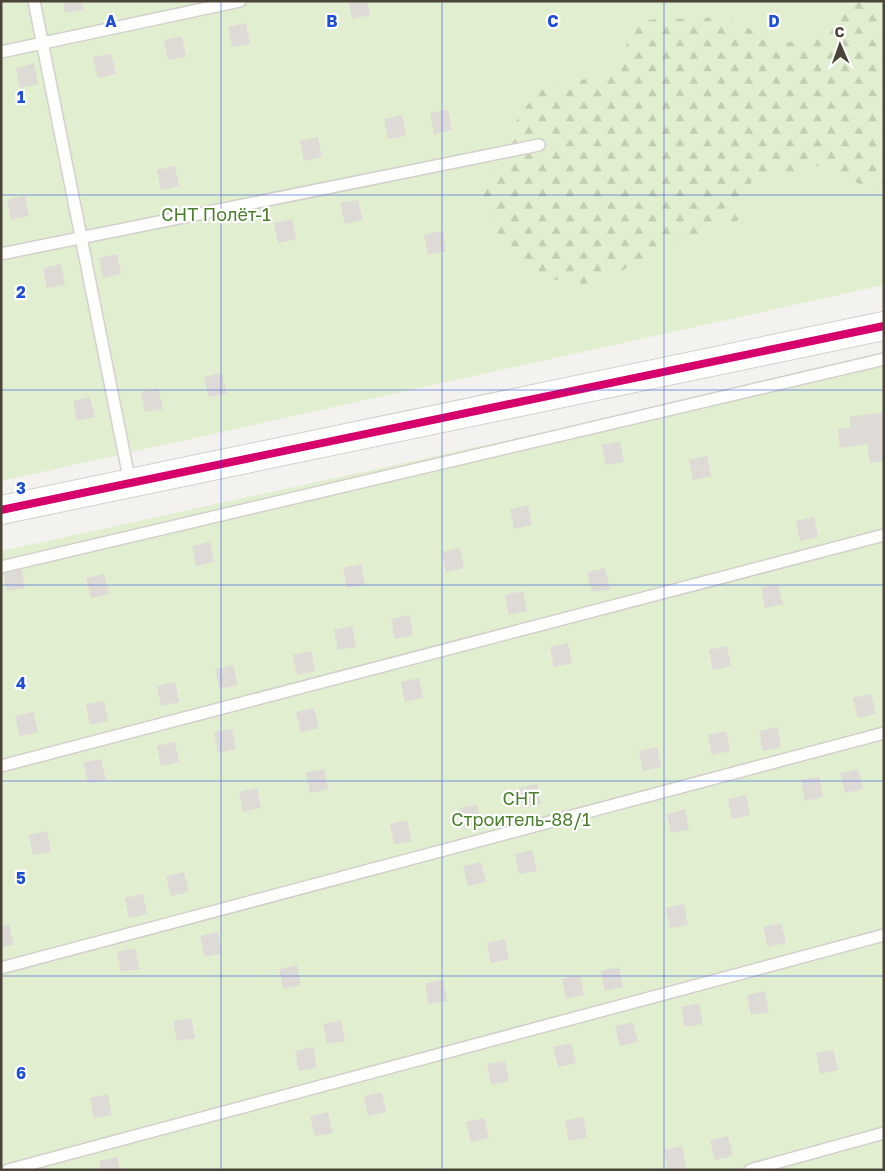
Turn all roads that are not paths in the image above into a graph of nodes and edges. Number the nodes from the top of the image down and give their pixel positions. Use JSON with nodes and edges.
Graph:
{"nodes":[{"id":1,"x":34,"y":1,"type":"edge"},
{"id":2,"x":240,"y":1,"type":"edge"},
{"id":3,"x":43,"y":43,"type":"junction"},
{"id":4,"x":1,"y":52,"type":"edge"},
{"id":5,"x":539,"y":145,"type":"dead end"},
{"id":6,"x":81,"y":238,"type":"junction"},
{"id":7,"x":1,"y":254,"type":"edge"},
{"id":8,"x":884,"y":326,"type":"edge"},
{"id":9,"x":884,"y":360,"type":"edge"},
{"id":10,"x":130,"y":483,"type":"junction"},
{"id":11,"x":1,"y":510,"type":"edge"},
{"id":12,"x":884,"y":535,"type":"edge"},
{"id":13,"x":1,"y":567,"type":"edge"},
{"id":14,"x":884,"y":733,"type":"edge"},
{"id":15,"x":1,"y":766,"type":"edge"},
{"id":16,"x":884,"y":935,"type":"edge"},
{"id":17,"x":1,"y":968,"type":"edge"},
{"id":18,"x":884,"y":1133,"type":"edge"},
{"id":19,"x":8,"y":1170,"type":"edge"},
{"id":20,"x":750,"y":1170,"type":"edge"}],
"edges":[{"from":1,"to":3,"type":"lane"},
{"from":2,"to":3,"type":"lane"},
{"from":3,"to":4,"type":"lane"},
{"from":3,"to":6,"type":"lane"},
{"from":5,"to":6,"type":"lane"},
{"from":6,"to":7,"type":"lane"},
{"from":6,"to":10,"type":"lane"},
{"from":8,"to":10,"type":"street"},
{"from":9,"to":13,"type":"lane"},
{"from":10,"to":11,"type":"street"},
{"from":12,"to":15,"type":"lane"},
{"from":14,"to":17,"type":"lane"},
{"from":16,"to":19,"type":"lane"},
{"from":18,"to":20,"type":"lane"}]}
